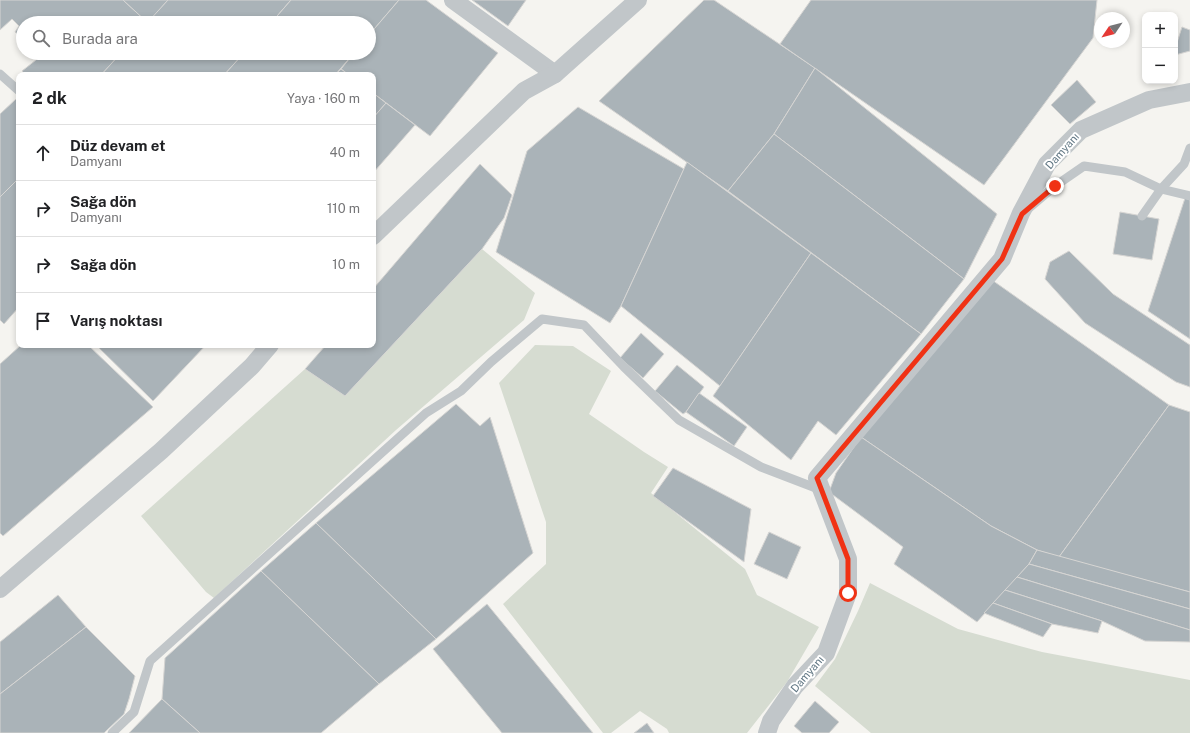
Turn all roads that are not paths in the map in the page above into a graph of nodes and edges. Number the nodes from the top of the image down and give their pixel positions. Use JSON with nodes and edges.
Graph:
{"nodes":[{"id":1,"x":453,"y":0,"type":"edge"},
{"id":2,"x":638,"y":0,"type":"edge"},
{"id":3,"x":0,"y":74,"type":"edge"},
{"id":4,"x":555,"y":74,"type":"junction"},
{"id":5,"x":16,"y":88,"type":"edge"},
{"id":6,"x":1190,"y":92,"type":"edge"},
{"id":7,"x":1190,"y":148,"type":"edge"},
{"id":8,"x":1161,"y":189,"type":"junction"},
{"id":9,"x":1190,"y":196,"type":"edge"},
{"id":10,"x":1022,"y":214,"type":"junction"},
{"id":11,"x":1142,"y":216,"type":"dead end"},
{"id":12,"x":376,"y":233,"type":"edge"},
{"id":13,"x":267,"y":348,"type":"edge"},
{"id":14,"x":821,"y":490,"type":"junction"},
{"id":15,"x":0,"y":589,"type":"edge"},
{"id":16,"x":112,"y":733,"type":"edge"},
{"id":17,"x":767,"y":733,"type":"edge"}],
"edges":[{"from":1,"to":4,"type":"street"},
{"from":2,"to":4,"type":"street"},
{"from":3,"to":5,"type":"lane"},
{"from":4,"to":12,"type":"street"},
{"from":6,"to":10,"type":"street","name":"Damyanı"},
{"from":7,"to":8,"type":"lane"},
{"from":8,"to":9,"type":"lane"},
{"from":8,"to":10,"type":"lane"},
{"from":8,"to":11,"type":"lane"},
{"from":10,"to":14,"type":"street","name":"Damyanı"},
{"from":13,"to":15,"type":"street"},
{"from":14,"to":16,"type":"lane"},
{"from":14,"to":17,"type":"street","name":"Damyanı"}]}
